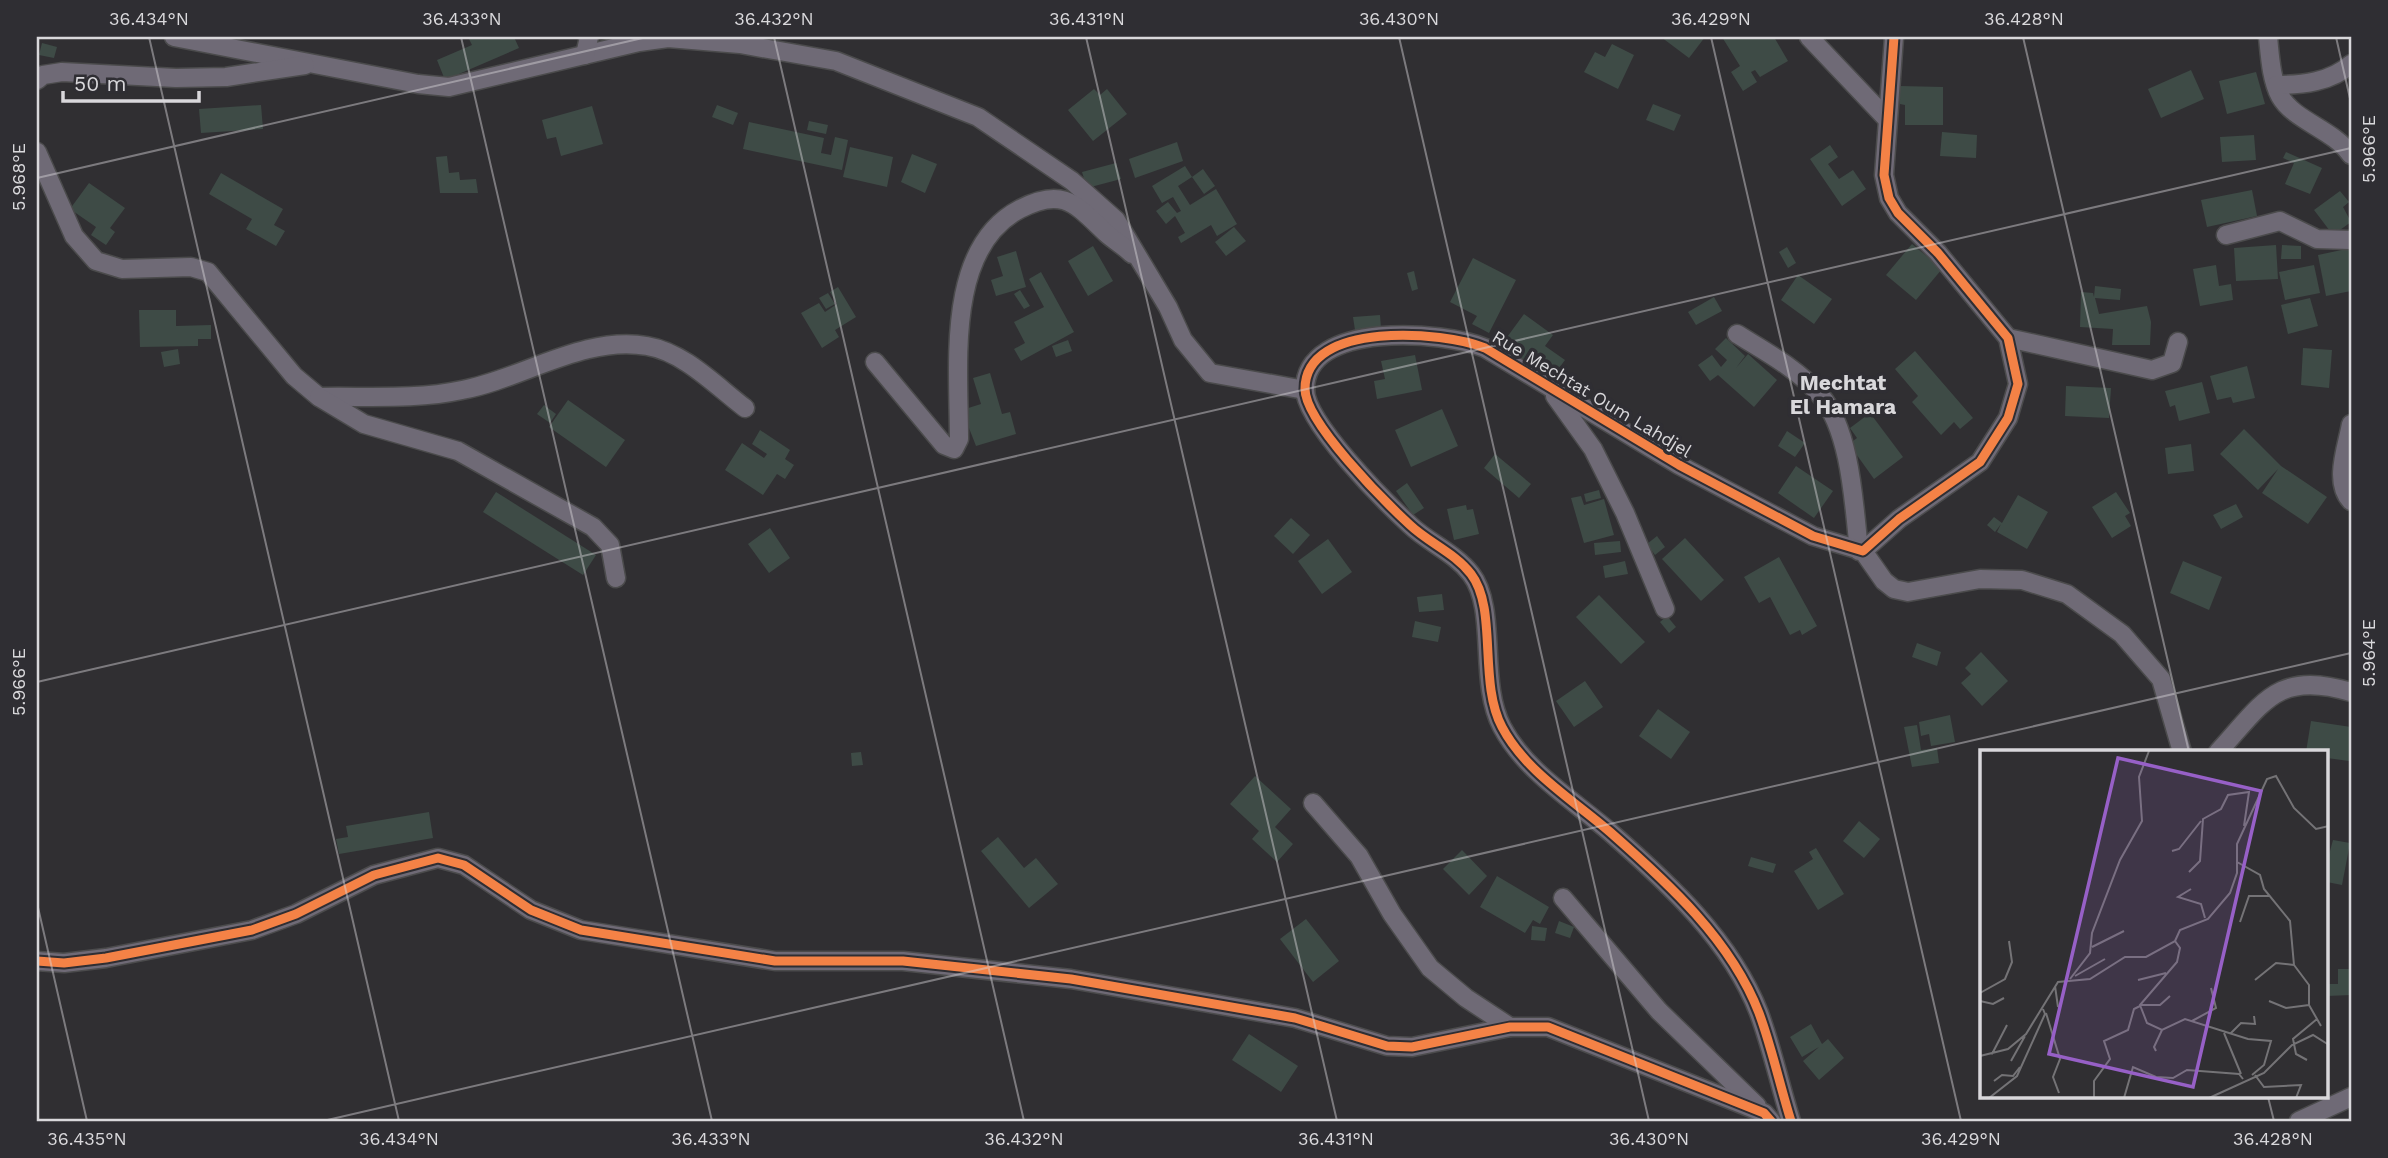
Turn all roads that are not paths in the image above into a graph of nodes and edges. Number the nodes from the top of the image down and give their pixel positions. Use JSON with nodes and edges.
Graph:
{"nodes":[{"id":1,"x":174,"y":37,"type":"edge"},
{"id":2,"x":589,"y":37,"type":"edge"},
{"id":3,"x":1809,"y":37,"type":"edge"},
{"id":4,"x":1894,"y":37,"type":"edge"},
{"id":5,"x":2268,"y":37,"type":"edge"},
{"id":6,"x":585,"y":55,"type":"junction"},
{"id":7,"x":316,"y":63,"type":"junction"},
{"id":8,"x":2351,"y":64,"type":"edge"},
{"id":9,"x":37,"y":80,"type":"edge"},
{"id":10,"x":2276,"y":85,"type":"junction"},
{"id":11,"x":1886,"y":118,"type":"junction"},
{"id":12,"x":37,"y":152,"type":"edge"},
{"id":13,"x":2351,"y":155,"type":"edge"},
{"id":14,"x":2226,"y":235,"type":"dead end"},
{"id":15,"x":2351,"y":240,"type":"edge"},
{"id":16,"x":1148,"y":272,"type":"junction"},
{"id":17,"x":1737,"y":334,"type":"dead end"},
{"id":18,"x":2008,"y":338,"type":"junction"},
{"id":19,"x":2178,"y":342,"type":"dead end"},
{"id":20,"x":875,"y":362,"type":"dead end"},
{"id":21,"x":1549,"y":388,"type":"junction"},
{"id":22,"x":1305,"y":390,"type":"junction"},
{"id":23,"x":319,"y":397,"type":"junction"},
{"id":24,"x":746,"y":408,"type":"dead end"},
{"id":25,"x":2351,"y":424,"type":"edge"},
{"id":26,"x":2351,"y":502,"type":"edge"},
{"id":27,"x":1861,"y":551,"type":"junction"},
{"id":28,"x":617,"y":578,"type":"dead end"},
{"id":29,"x":1665,"y":609,"type":"dead end"},
{"id":30,"x":2351,"y":692,"type":"edge"},
{"id":31,"x":2181,"y":750,"type":"edge"},
{"id":32,"x":2220,"y":750,"type":"edge"},
{"id":33,"x":1313,"y":803,"type":"dead end"},
{"id":34,"x":1563,"y":898,"type":"dead end"},
{"id":35,"x":37,"y":961,"type":"edge"},
{"id":36,"x":1510,"y":1027,"type":"junction"},
{"id":37,"x":2351,"y":1097,"type":"edge"},
{"id":38,"x":1768,"y":1117,"type":"edge"},
{"id":39,"x":1791,"y":1121,"type":"edge"},
{"id":40,"x":2299,"y":1121,"type":"edge"}],
"edges":[{"from":1,"to":7,"type":"street"},
{"from":2,"to":6,"type":"street"},
{"from":3,"to":11,"type":"street"},
{"from":4,"to":11,"type":"street"},
{"from":5,"to":10,"type":"street"},
{"from":6,"to":7,"type":"street"},
{"from":6,"to":16,"type":"street"},
{"from":7,"to":9,"type":"street"},
{"from":8,"to":10,"type":"street"},
{"from":10,"to":13,"type":"street"},
{"from":11,"to":18,"type":"street"},
{"from":12,"to":23,"type":"street"},
{"from":14,"to":15,"type":"street"},
{"from":16,"to":20,"type":"street"},
{"from":16,"to":22,"type":"street"},
{"from":17,"to":27,"type":"street"},
{"from":18,"to":19,"type":"street"},
{"from":18,"to":27,"type":"street"},
{"from":21,"to":22,"type":"street","name":"Rue Mechtat Oum Lahdjel"},
{"from":21,"to":27,"type":"street","name":"Rue Mechtat Oum Lahdjel"},
{"from":21,"to":29,"type":"street"},
{"from":22,"to":39,"type":"street"},
{"from":23,"to":24,"type":"street"},
{"from":23,"to":28,"type":"street"},
{"from":25,"to":26,"type":"street"},
{"from":27,"to":31,"type":"street"},
{"from":30,"to":32,"type":"street"},
{"from":33,"to":36,"type":"street"},
{"from":34,"to":38,"type":"street"},
{"from":35,"to":36,"type":"street"},
{"from":36,"to":38,"type":"street"},
{"from":37,"to":40,"type":"street"}]}
